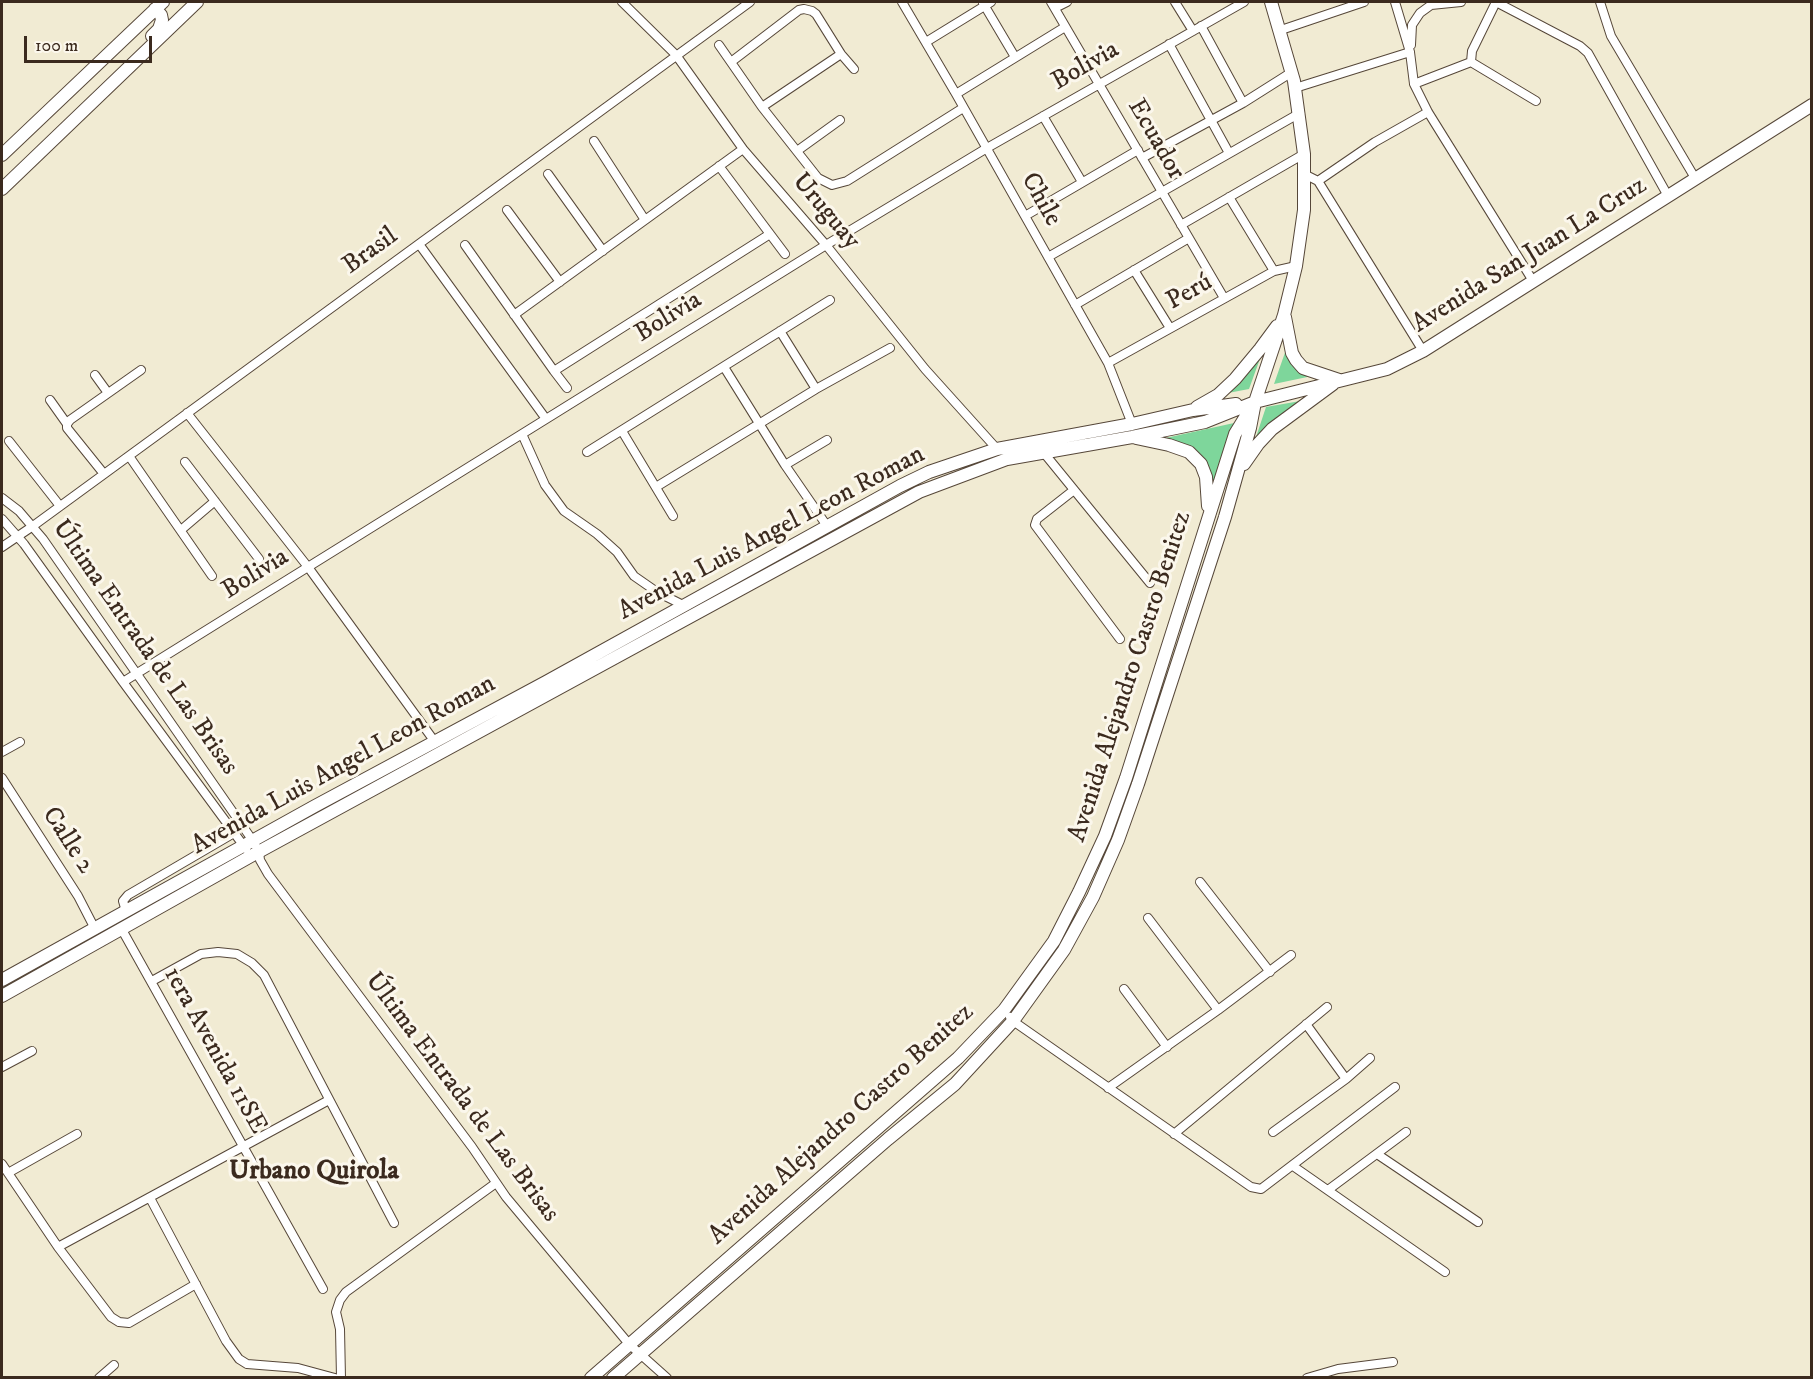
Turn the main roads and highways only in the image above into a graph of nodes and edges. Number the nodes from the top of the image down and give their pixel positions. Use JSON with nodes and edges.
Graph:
{"nodes":[{"id":1,"x":197,"y":2,"type":"edge"},
{"id":2,"x":1271,"y":2,"type":"edge"},
{"id":3,"x":155,"y":4,"type":"edge"},
{"id":4,"x":114,"y":80,"type":"junction"},
{"id":5,"x":1812,"y":105,"type":"edge"},
{"id":6,"x":2,"y":155,"type":"edge"},
{"id":7,"x":2,"y":189,"type":"edge"},
{"id":8,"x":1284,"y":315,"type":"junction"},
{"id":9,"x":1340,"y":380,"type":"junction"},
{"id":10,"x":1255,"y":402,"type":"junction"},
{"id":11,"x":1193,"y":410,"type":"junction"},
{"id":12,"x":1132,"y":437,"type":"junction"},
{"id":13,"x":1237,"y":475,"type":"junction"},
{"id":14,"x":1209,"y":514,"type":"junction"},
{"id":15,"x":737,"y":576,"type":"junction"},
{"id":16,"x":710,"y":605,"type":"junction"},
{"id":17,"x":686,"y":611,"type":"junction"},
{"id":18,"x":666,"y":615,"type":"junction"},
{"id":19,"x":624,"y":652,"type":"junction"},
{"id":20,"x":253,"y":851,"type":"junction"},
{"id":21,"x":2,"y":980,"type":"edge"},
{"id":22,"x":2,"y":996,"type":"edge"},
{"id":23,"x":591,"y":1377,"type":"edge"},
{"id":24,"x":613,"y":1377,"type":"edge"}],
"edges":[{"from":1,"to":4,"type":"main road"},
{"from":2,"to":8,"type":"main road","name":"Avenida Alejandro Castro Benitez"},
{"from":3,"to":4,"type":"main road"},
{"from":3,"to":6,"type":"main road"},
{"from":4,"to":7,"type":"main road"},
{"from":5,"to":9,"type":"main road","name":"Avenida San Juan La Cruz"},
{"from":8,"to":9,"type":"main road"},
{"from":8,"to":10,"type":"main road","name":"Avenida Alejandro Castro Benitez"},
{"from":8,"to":11,"type":"main road"},
{"from":9,"to":10,"type":"main road","name":"Avenida San Juan La Cruz"},
{"from":9,"to":13,"type":"main road"},
{"from":10,"to":11,"type":"main road","name":"Avenida Luis Angel Leon Roman"},
{"from":10,"to":12,"type":"main road","name":"Avenida Luis Angel Leon Roman"},
{"from":10,"to":13,"type":"main road","name":"Avenida Alejandro Castro Benitez"},
{"from":10,"to":14,"type":"main road","name":"Avenida Alejandro Castro Benitez"},
{"from":11,"to":15,"type":"main road","name":"Avenida Luis Angel Leon Roman"},
{"from":12,"to":14,"type":"main road"},
{"from":12,"to":16,"type":"main road","name":"Avenida Luis Angel Leon Roman"},
{"from":13,"to":24,"type":"main road","name":"Avenida Alejandro Castro Benitez"},
{"from":14,"to":23,"type":"main road","name":"Avenida Alejandro Castro Benitez"},
{"from":15,"to":16,"type":"main road"},
{"from":15,"to":17,"type":"main road","name":"Avenida Luis Angel Leon Roman"},
{"from":16,"to":17,"type":"main road","name":"Avenida Luis Angel Leon Roman"},
{"from":17,"to":18,"type":"main road","name":"Avenida Luis Angel Leon Roman"},
{"from":17,"to":19,"type":"main road","name":"Avenida Luis Angel Leon Roman"},
{"from":18,"to":19,"type":"main road"},
{"from":18,"to":20,"type":"main road","name":"Avenida Luis Angel Leon Roman"},
{"from":19,"to":20,"type":"main road","name":"Avenida Luis Angel Leon Roman"},
{"from":20,"to":21,"type":"main road","name":"Avenida Luis Angel Leon Roman"},
{"from":20,"to":22,"type":"main road","name":"Avenida Luis Angel Leon Roman"}]}
